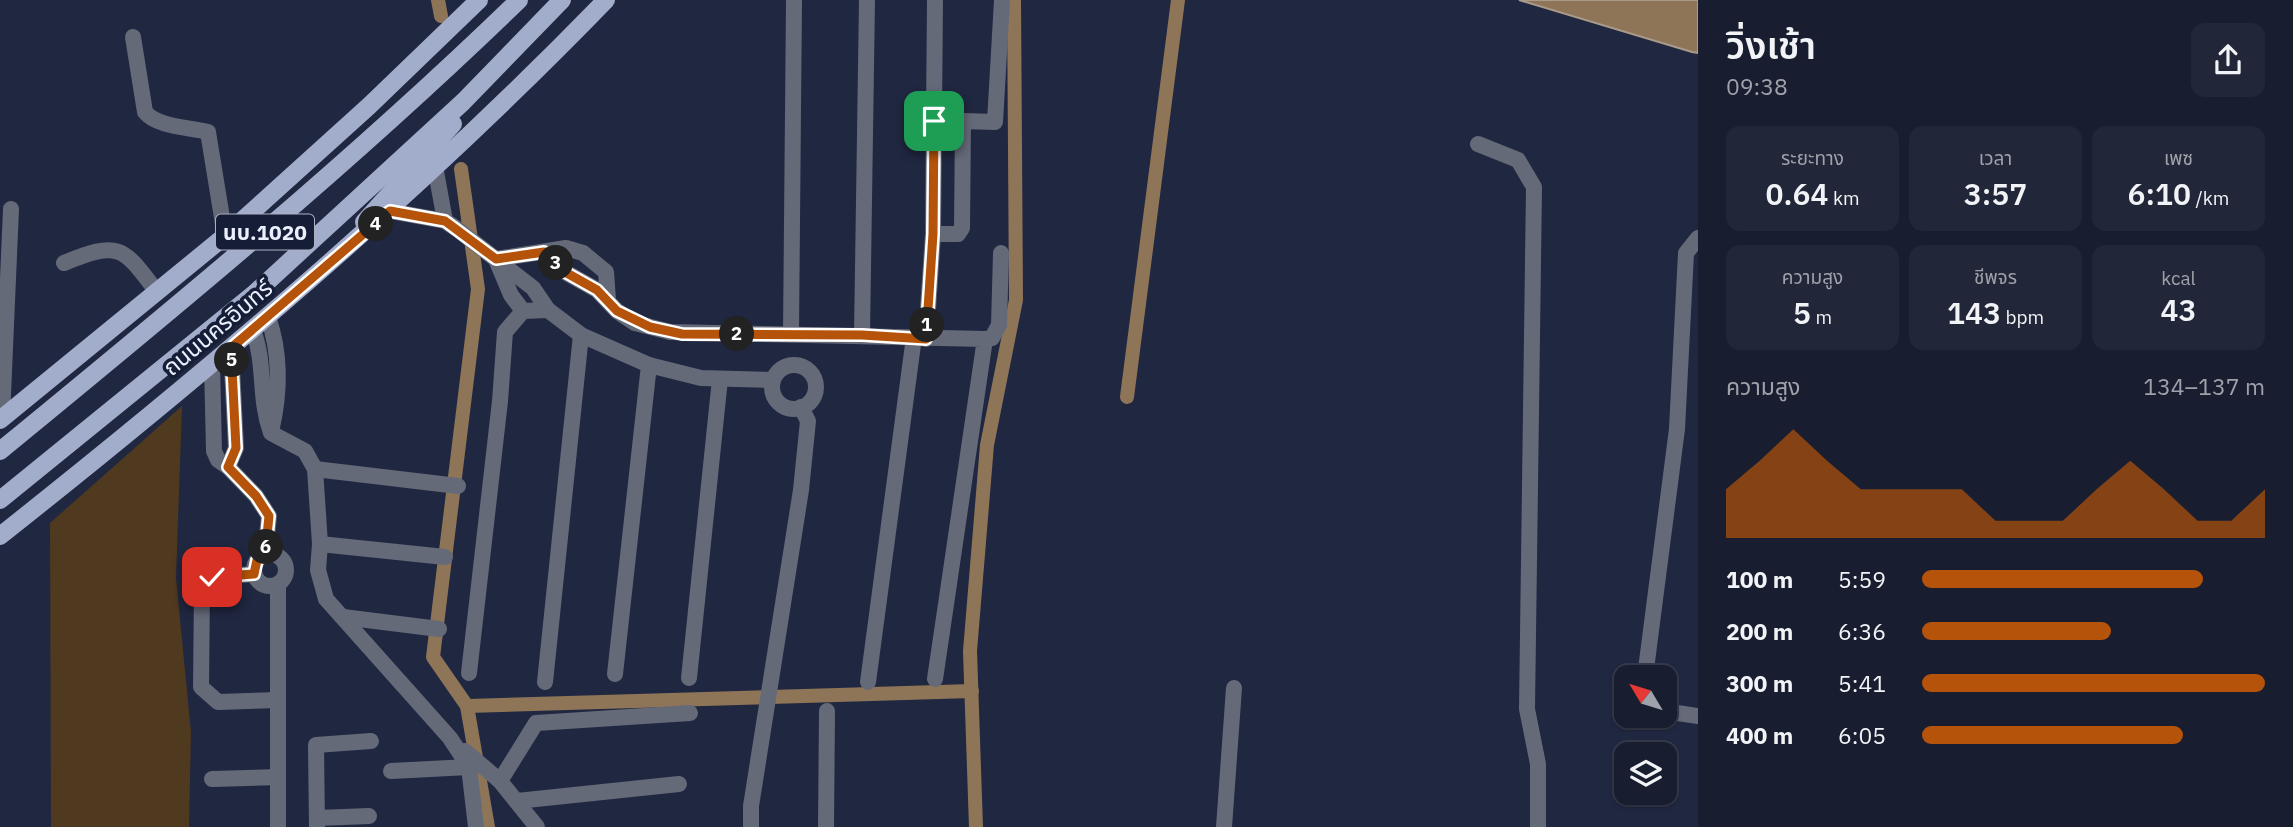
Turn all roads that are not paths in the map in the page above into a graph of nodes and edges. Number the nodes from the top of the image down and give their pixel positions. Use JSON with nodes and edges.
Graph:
{"nodes":[{"id":1,"x":519,"y":0,"type":"edge"},
{"id":2,"x":562,"y":0,"type":"edge"},
{"id":3,"x":606,"y":0,"type":"edge"},
{"id":4,"x":794,"y":0,"type":"edge"},
{"id":5,"x":867,"y":0,"type":"edge"},
{"id":6,"x":935,"y":0,"type":"edge"},
{"id":7,"x":1002,"y":0,"type":"edge"},
{"id":8,"x":473,"y":6,"type":"edge"},
{"id":9,"x":133,"y":37,"type":"dead end"},
{"id":10,"x":463,"y":102,"type":"junction"},
{"id":11,"x":934,"y":121,"type":"junction"},
{"id":12,"x":963,"y":121,"type":"junction"},
{"id":13,"x":1478,"y":144,"type":"dead end"},
{"id":14,"x":361,"y":148,"type":"junction"},
{"id":15,"x":435,"y":166,"type":"junction"},
{"id":16,"x":12,"y":209,"type":"dead end"},
{"id":17,"x":390,"y":211,"type":"junction"},
{"id":18,"x":445,"y":221,"type":"junction"},
{"id":19,"x":933,"y":234,"type":"junction"},
{"id":20,"x":225,"y":236,"type":"junction"},
{"id":21,"x":1698,"y":237,"type":"edge"},
{"id":22,"x":359,"y":239,"type":"junction"},
{"id":23,"x":544,"y":252,"type":"junction"},
{"id":24,"x":1001,"y":253,"type":"dead end"},
{"id":25,"x":496,"y":259,"type":"junction"},
{"id":26,"x":64,"y":263,"type":"dead end"},
{"id":27,"x":157,"y":292,"type":"junction"},
{"id":28,"x":608,"y":300,"type":"junction"},
{"id":29,"x":548,"y":310,"type":"junction"},
{"id":30,"x":523,"y":311,"type":"junction"},
{"id":31,"x":268,"y":317,"type":"junction"},
{"id":32,"x":253,"y":330,"type":"junction"},
{"id":33,"x":791,"y":334,"type":"junction"},
{"id":34,"x":581,"y":335,"type":"junction"},
{"id":35,"x":862,"y":335,"type":"junction"},
{"id":36,"x":920,"y":338,"type":"junction"},
{"id":37,"x":985,"y":338,"type":"junction"},
{"id":38,"x":231,"y":348,"type":"junction"},
{"id":39,"x":212,"y":363,"type":"junction"},
{"id":40,"x":649,"y":365,"type":"junction"},
{"id":41,"x":720,"y":379,"type":"junction"},
{"id":42,"x":773,"y":380,"type":"junction"},
{"id":43,"x":802,"y":407,"type":"junction"},
{"id":44,"x":1,"y":419,"type":"edge"},
{"id":45,"x":271,"y":433,"type":"junction"},
{"id":46,"x":0,"y":451,"type":"edge"},
{"id":47,"x":228,"y":467,"type":"junction"},
{"id":48,"x":315,"y":470,"type":"junction"},
{"id":49,"x":458,"y":486,"type":"dead end"},
{"id":50,"x":0,"y":500,"type":"edge"},
{"id":51,"x":0,"y":536,"type":"edge"},
{"id":52,"x":320,"y":544,"type":"junction"},
{"id":53,"x":265,"y":555,"type":"junction"},
{"id":54,"x":445,"y":557,"type":"dead end"},
{"id":55,"x":254,"y":574,"type":"junction"},
{"id":56,"x":278,"y":584,"type":"junction"},
{"id":57,"x":343,"y":617,"type":"junction"},
{"id":58,"x":439,"y":629,"type":"dead end"},
{"id":59,"x":1647,"y":665,"type":"edge"},
{"id":60,"x":469,"y":673,"type":"dead end"},
{"id":61,"x":615,"y":674,"type":"dead end"},
{"id":62,"x":689,"y":678,"type":"dead end"},
{"id":63,"x":936,"y":679,"type":"dead end"},
{"id":64,"x":545,"y":682,"type":"dead end"},
{"id":65,"x":868,"y":682,"type":"dead end"},
{"id":66,"x":1234,"y":688,"type":"dead end"},
{"id":67,"x":278,"y":699,"type":"junction"},
{"id":68,"x":827,"y":711,"type":"dead end"},
{"id":69,"x":690,"y":713,"type":"dead end"},
{"id":70,"x":1677,"y":713,"type":"edge"},
{"id":71,"x":1698,"y":716,"type":"edge"},
{"id":72,"x":450,"y":738,"type":"junction"},
{"id":73,"x":371,"y":741,"type":"dead end"},
{"id":74,"x":469,"y":767,"type":"junction"},
{"id":75,"x":391,"y":771,"type":"dead end"},
{"id":76,"x":278,"y":777,"type":"junction"},
{"id":77,"x":212,"y":779,"type":"dead end"},
{"id":78,"x":500,"y":781,"type":"junction"},
{"id":79,"x":679,"y":784,"type":"dead end"},
{"id":80,"x":517,"y":801,"type":"junction"},
{"id":81,"x":369,"y":817,"type":"dead end"},
{"id":82,"x":317,"y":823,"type":"edge"},
{"id":83,"x":278,"y":827,"type":"edge"},
{"id":84,"x":476,"y":827,"type":"edge"},
{"id":85,"x":537,"y":827,"type":"edge"},
{"id":86,"x":751,"y":827,"type":"edge"},
{"id":87,"x":826,"y":827,"type":"edge"},
{"id":88,"x":1224,"y":827,"type":"edge"},
{"id":89,"x":1538,"y":827,"type":"edge"}],
"edges":[{"from":1,"to":14,"type":"main road","name":"ถนนนครอินทร์","number":"นบ.1020"},
{"from":2,"to":10,"type":"main road","name":"ถนนนครอินทร์","number":"นบ.1020"},
{"from":3,"to":15,"type":"main road","name":"ถนนนครอินทร์","number":"นบ.1020"},
{"from":4,"to":33,"type":"street"},
{"from":5,"to":35,"type":"street"},
{"from":6,"to":11,"type":"street"},
{"from":7,"to":12,"type":"street"},
{"from":8,"to":14,"type":"main road"},
{"from":8,"to":20,"type":"main road","number":"นบ.1020"},
{"from":9,"to":20,"type":"street"},
{"from":10,"to":22,"type":"main road"},
{"from":10,"to":50,"type":"main road","name":"ถนนนครอินทร์","number":"นบ.1020"},
{"from":11,"to":12,"type":"street"},
{"from":11,"to":19,"type":"street"},
{"from":12,"to":19,"type":"street"},
{"from":13,"to":89,"type":"street"},
{"from":14,"to":46,"type":"main road","name":"ถนนนครอินทร์","number":"นบ.1020"},
{"from":15,"to":17,"type":"main road","name":"ถนนนครอินทร์","number":"นบ.1020"},
{"from":15,"to":18,"type":"street"},
{"from":16,"to":44,"type":"street"},
{"from":17,"to":18,"type":"street"},
{"from":17,"to":22,"type":"main road","name":"ถนนนครอินทร์","number":"นบ.1020"},
{"from":18,"to":25,"type":"street"},
{"from":19,"to":36,"type":"street"},
{"from":20,"to":27,"type":"main road","number":"นบ.1020"},
{"from":21,"to":59,"type":"street"},
{"from":22,"to":31,"type":"main road","name":"ถนนนครอินทร์","number":"นบ.1020"},
{"from":23,"to":25,"type":"street"},
{"from":23,"to":28,"type":"street"},
{"from":23,"to":28,"type":"street"},
{"from":24,"to":37,"type":"street"},
{"from":25,"to":29,"type":"street"},
{"from":25,"to":30,"type":"street"},
{"from":26,"to":27,"type":"street"},
{"from":27,"to":44,"type":"main road","number":"นบ.1020"},
{"from":28,"to":33,"type":"street"},
{"from":29,"to":30,"type":"street"},
{"from":29,"to":34,"type":"street"},
{"from":30,"to":60,"type":"street"},
{"from":31,"to":32,"type":"main road","name":"ถนนนครอินทร์","number":"นบ.1020"},
{"from":31,"to":45,"type":"street"},
{"from":32,"to":38,"type":"main road","name":"ถนนนครอินทร์","number":"นบ.1020"},
{"from":32,"to":45,"type":"street"},
{"from":33,"to":35,"type":"street"},
{"from":34,"to":40,"type":"street"},
{"from":34,"to":64,"type":"street"},
{"from":35,"to":36,"type":"street"},
{"from":36,"to":37,"type":"street"},
{"from":36,"to":65,"type":"street"},
{"from":37,"to":63,"type":"street"},
{"from":38,"to":39,"type":"main road","name":"ถนนนครอินทร์","number":"นบ.1020"},
{"from":38,"to":47,"type":"street"},
{"from":39,"to":47,"type":"street"},
{"from":39,"to":51,"type":"main road","name":"ถนนนครอินทร์","number":"นบ.1020"},
{"from":40,"to":41,"type":"street"},
{"from":40,"to":61,"type":"street"},
{"from":41,"to":42,"type":"street"},
{"from":41,"to":62,"type":"street"},
{"from":42,"to":43,"type":"street"},
{"from":42,"to":43,"type":"street"},
{"from":43,"to":86,"type":"street"},
{"from":45,"to":48,"type":"street"},
{"from":47,"to":53,"type":"street"},
{"from":48,"to":49,"type":"street"},
{"from":48,"to":52,"type":"street"},
{"from":52,"to":54,"type":"street"},
{"from":52,"to":57,"type":"street"},
{"from":53,"to":55,"type":"street"},
{"from":53,"to":56,"type":"street"},
{"from":55,"to":56,"type":"street"},
{"from":55,"to":67,"type":"street"},
{"from":56,"to":67,"type":"street"},
{"from":57,"to":58,"type":"street"},
{"from":57,"to":72,"type":"street"},
{"from":66,"to":88,"type":"street"},
{"from":67,"to":76,"type":"street"},
{"from":68,"to":87,"type":"street"},
{"from":69,"to":78,"type":"street"},
{"from":70,"to":71,"type":"street"},
{"from":72,"to":74,"type":"street"},
{"from":72,"to":78,"type":"street"},
{"from":73,"to":82,"type":"street"},
{"from":74,"to":75,"type":"street"},
{"from":74,"to":84,"type":"street"},
{"from":76,"to":77,"type":"street"},
{"from":76,"to":83,"type":"street"},
{"from":78,"to":80,"type":"street"},
{"from":79,"to":80,"type":"street"},
{"from":80,"to":85,"type":"street"},
{"from":81,"to":82,"type":"street"}]}
